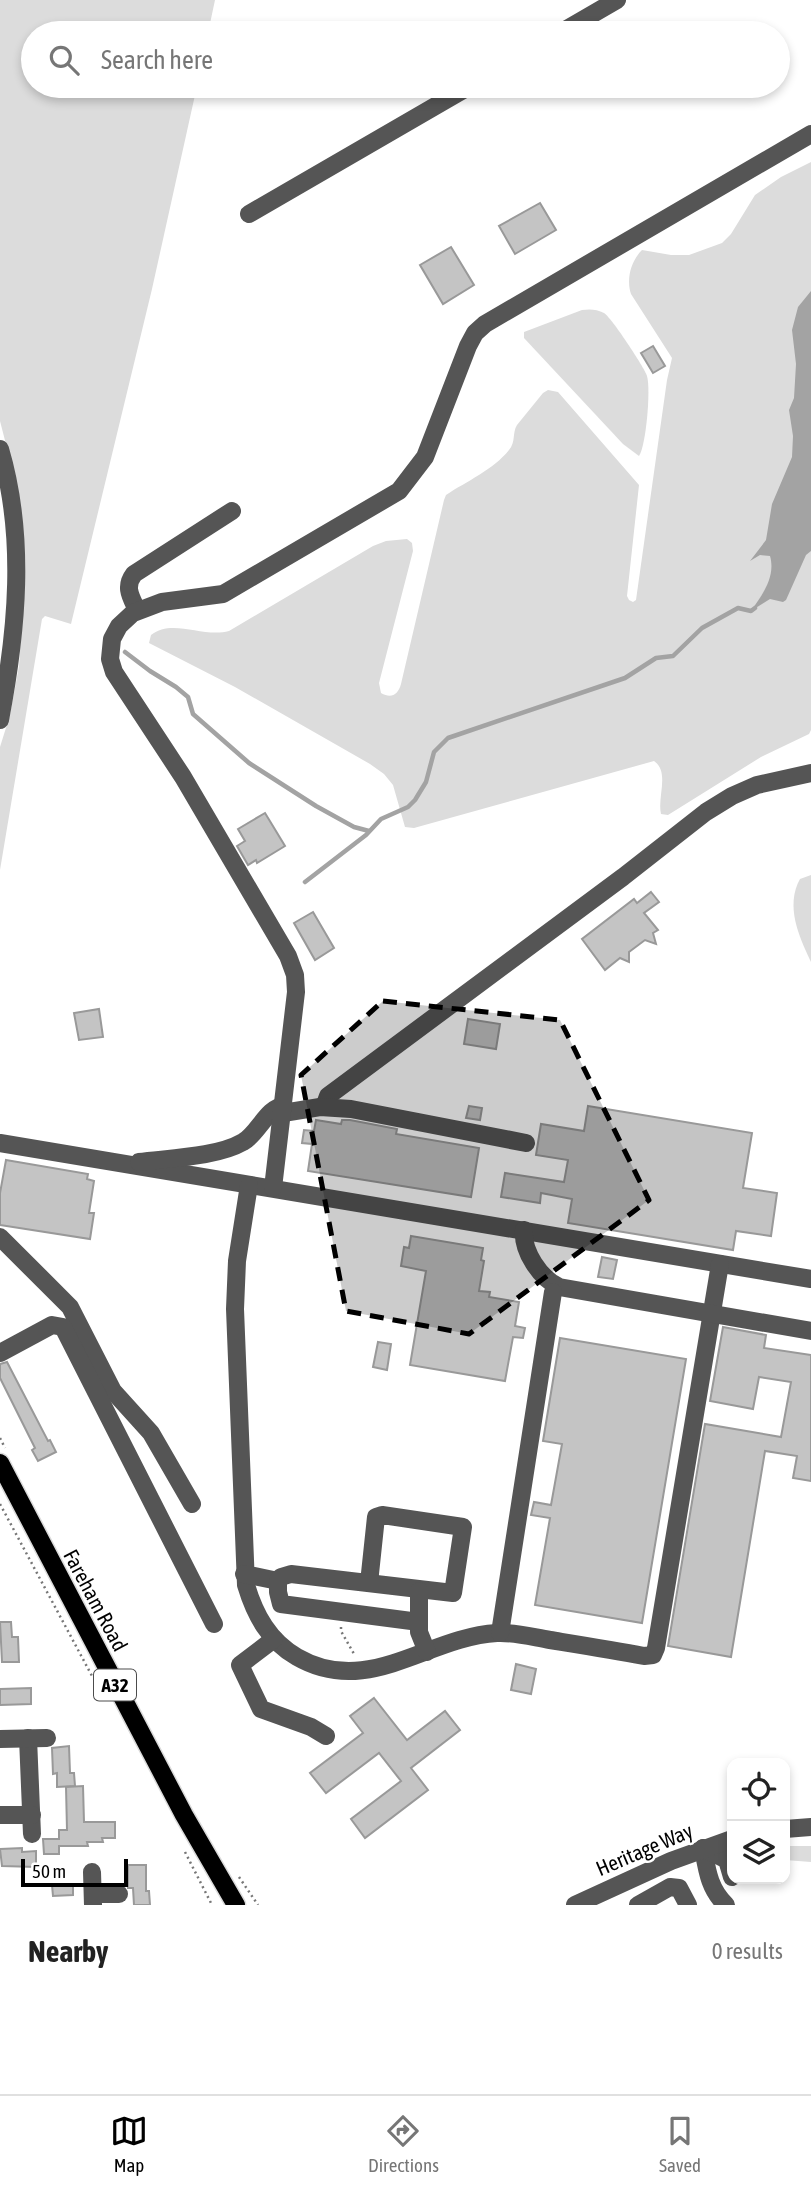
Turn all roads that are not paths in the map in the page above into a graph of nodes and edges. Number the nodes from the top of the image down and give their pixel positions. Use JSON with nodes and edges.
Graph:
{"nodes":[{"id":1,"x":617,"y":0,"type":"edge"},
{"id":2,"x":581,"y":21,"type":"edge"},
{"id":3,"x":449,"y":98,"type":"edge"},
{"id":4,"x":811,"y":134,"type":"edge"},
{"id":5,"x":249,"y":214,"type":"dead end"},
{"id":6,"x":0,"y":449,"type":"edge"},
{"id":7,"x":232,"y":511,"type":"dead end"},
{"id":8,"x":8,"y":611,"type":"edge"},
{"id":9,"x":137,"y":611,"type":"junction"},
{"id":10,"x":0,"y":720,"type":"edge"},
{"id":11,"x":811,"y":773,"type":"edge"},
{"id":12,"x":324,"y":1107,"type":"junction"},
{"id":13,"x":284,"y":1110,"type":"junction"},
{"id":14,"x":0,"y":1143,"type":"edge"},
{"id":15,"x":526,"y":1143,"type":"dead end"},
{"id":16,"x":115,"y":1163,"type":"junction"},
{"id":17,"x":249,"y":1185,"type":"junction"},
{"id":18,"x":273,"y":1188,"type":"junction"},
{"id":19,"x":524,"y":1230,"type":"junction"},
{"id":20,"x":0,"y":1237,"type":"edge"},
{"id":21,"x":720,"y":1264,"type":"junction"},
{"id":22,"x":811,"y":1279,"type":"edge"},
{"id":23,"x":552,"y":1292,"type":"dead end"},
{"id":24,"x":711,"y":1314,"type":"junction"},
{"id":25,"x":811,"y":1331,"type":"edge"},
{"id":26,"x":0,"y":1353,"type":"edge"},
{"id":27,"x":0,"y":1463,"type":"edge"},
{"id":28,"x":192,"y":1504,"type":"dead end"},
{"id":29,"x":244,"y":1574,"type":"junction"},
{"id":30,"x":278,"y":1581,"type":"junction"},
{"id":31,"x":369,"y":1583,"type":"junction"},
{"id":32,"x":419,"y":1591,"type":"junction"},
{"id":33,"x":419,"y":1622,"type":"junction"},
{"id":34,"x":214,"y":1624,"type":"dead end"},
{"id":35,"x":500,"y":1633,"type":"junction"},
{"id":36,"x":274,"y":1639,"type":"junction"},
{"id":37,"x":426,"y":1652,"type":"junction"},
{"id":38,"x":326,"y":1735,"type":"dead end"},
{"id":39,"x":28,"y":1738,"type":"junction"},
{"id":40,"x":47,"y":1738,"type":"dead end"},
{"id":41,"x":0,"y":1739,"type":"edge"},
{"id":42,"x":0,"y":1815,"type":"edge"},
{"id":43,"x":32,"y":1815,"type":"junction"},
{"id":44,"x":811,"y":1827,"type":"edge"},
{"id":45,"x":790,"y":1829,"type":"edge"},
{"id":46,"x":32,"y":1834,"type":"dead end"},
{"id":47,"x":727,"y":1841,"type":"edge"},
{"id":48,"x":703,"y":1848,"type":"junction"},
{"id":49,"x":727,"y":1860,"type":"edge"},
{"id":50,"x":92,"y":1872,"type":"dead end"},
{"id":51,"x":733,"y":1884,"type":"edge"},
{"id":52,"x":118,"y":1894,"type":"dead end"},
{"id":53,"x":93,"y":1900,"type":"edge"},
{"id":54,"x":236,"y":1905,"type":"edge"},
{"id":55,"x":575,"y":1905,"type":"edge"},
{"id":56,"x":638,"y":1905,"type":"edge"},
{"id":57,"x":688,"y":1905,"type":"edge"},
{"id":58,"x":728,"y":1905,"type":"edge"}],
"edges":[{"from":1,"to":2,"type":"street"},
{"from":3,"to":5,"type":"street"},
{"from":4,"to":9,"type":"street"},
{"from":6,"to":8,"type":"street"},
{"from":7,"to":9,"type":"street"},
{"from":8,"to":10,"type":"street"},
{"from":9,"to":13,"type":"street"},
{"from":11,"to":12,"type":"street"},
{"from":12,"to":13,"type":"street"},
{"from":12,"to":15,"type":"street"},
{"from":13,"to":16,"type":"street"},
{"from":13,"to":18,"type":"street"},
{"from":14,"to":16,"type":"street"},
{"from":16,"to":17,"type":"street"},
{"from":17,"to":18,"type":"street"},
{"from":17,"to":29,"type":"street"},
{"from":18,"to":19,"type":"street"},
{"from":19,"to":21,"type":"street"},
{"from":19,"to":24,"type":"street"},
{"from":20,"to":28,"type":"street"},
{"from":21,"to":22,"type":"street"},
{"from":21,"to":24,"type":"street"},
{"from":23,"to":35,"type":"street"},
{"from":24,"to":25,"type":"street"},
{"from":24,"to":35,"type":"street"},
{"from":26,"to":34,"type":"street"},
{"from":27,"to":54,"type":"main road","name":"Fareham Road","number":"A32"},
{"from":29,"to":30,"type":"street"},
{"from":29,"to":36,"type":"street"},
{"from":30,"to":31,"type":"street"},
{"from":30,"to":33,"type":"street"},
{"from":31,"to":32,"type":"street"},
{"from":31,"to":32,"type":"street"},
{"from":32,"to":33,"type":"street"},
{"from":33,"to":37,"type":"street"},
{"from":35,"to":37,"type":"street"},
{"from":36,"to":37,"type":"street"},
{"from":36,"to":38,"type":"street"},
{"from":39,"to":40,"type":"street"},
{"from":39,"to":41,"type":"street"},
{"from":39,"to":43,"type":"street"},
{"from":42,"to":43,"type":"street"},
{"from":43,"to":46,"type":"street"},
{"from":44,"to":45,"type":"street"},
{"from":47,"to":48,"type":"street","name":"Heritage Way"},
{"from":48,"to":49,"type":"street"},
{"from":48,"to":55,"type":"street","name":"Heritage Way"},
{"from":48,"to":58,"type":"street"},
{"from":50,"to":53,"type":"street"},
{"from":51,"to":58,"type":"street"},
{"from":52,"to":53,"type":"street"},
{"from":56,"to":57,"type":"street"}]}
